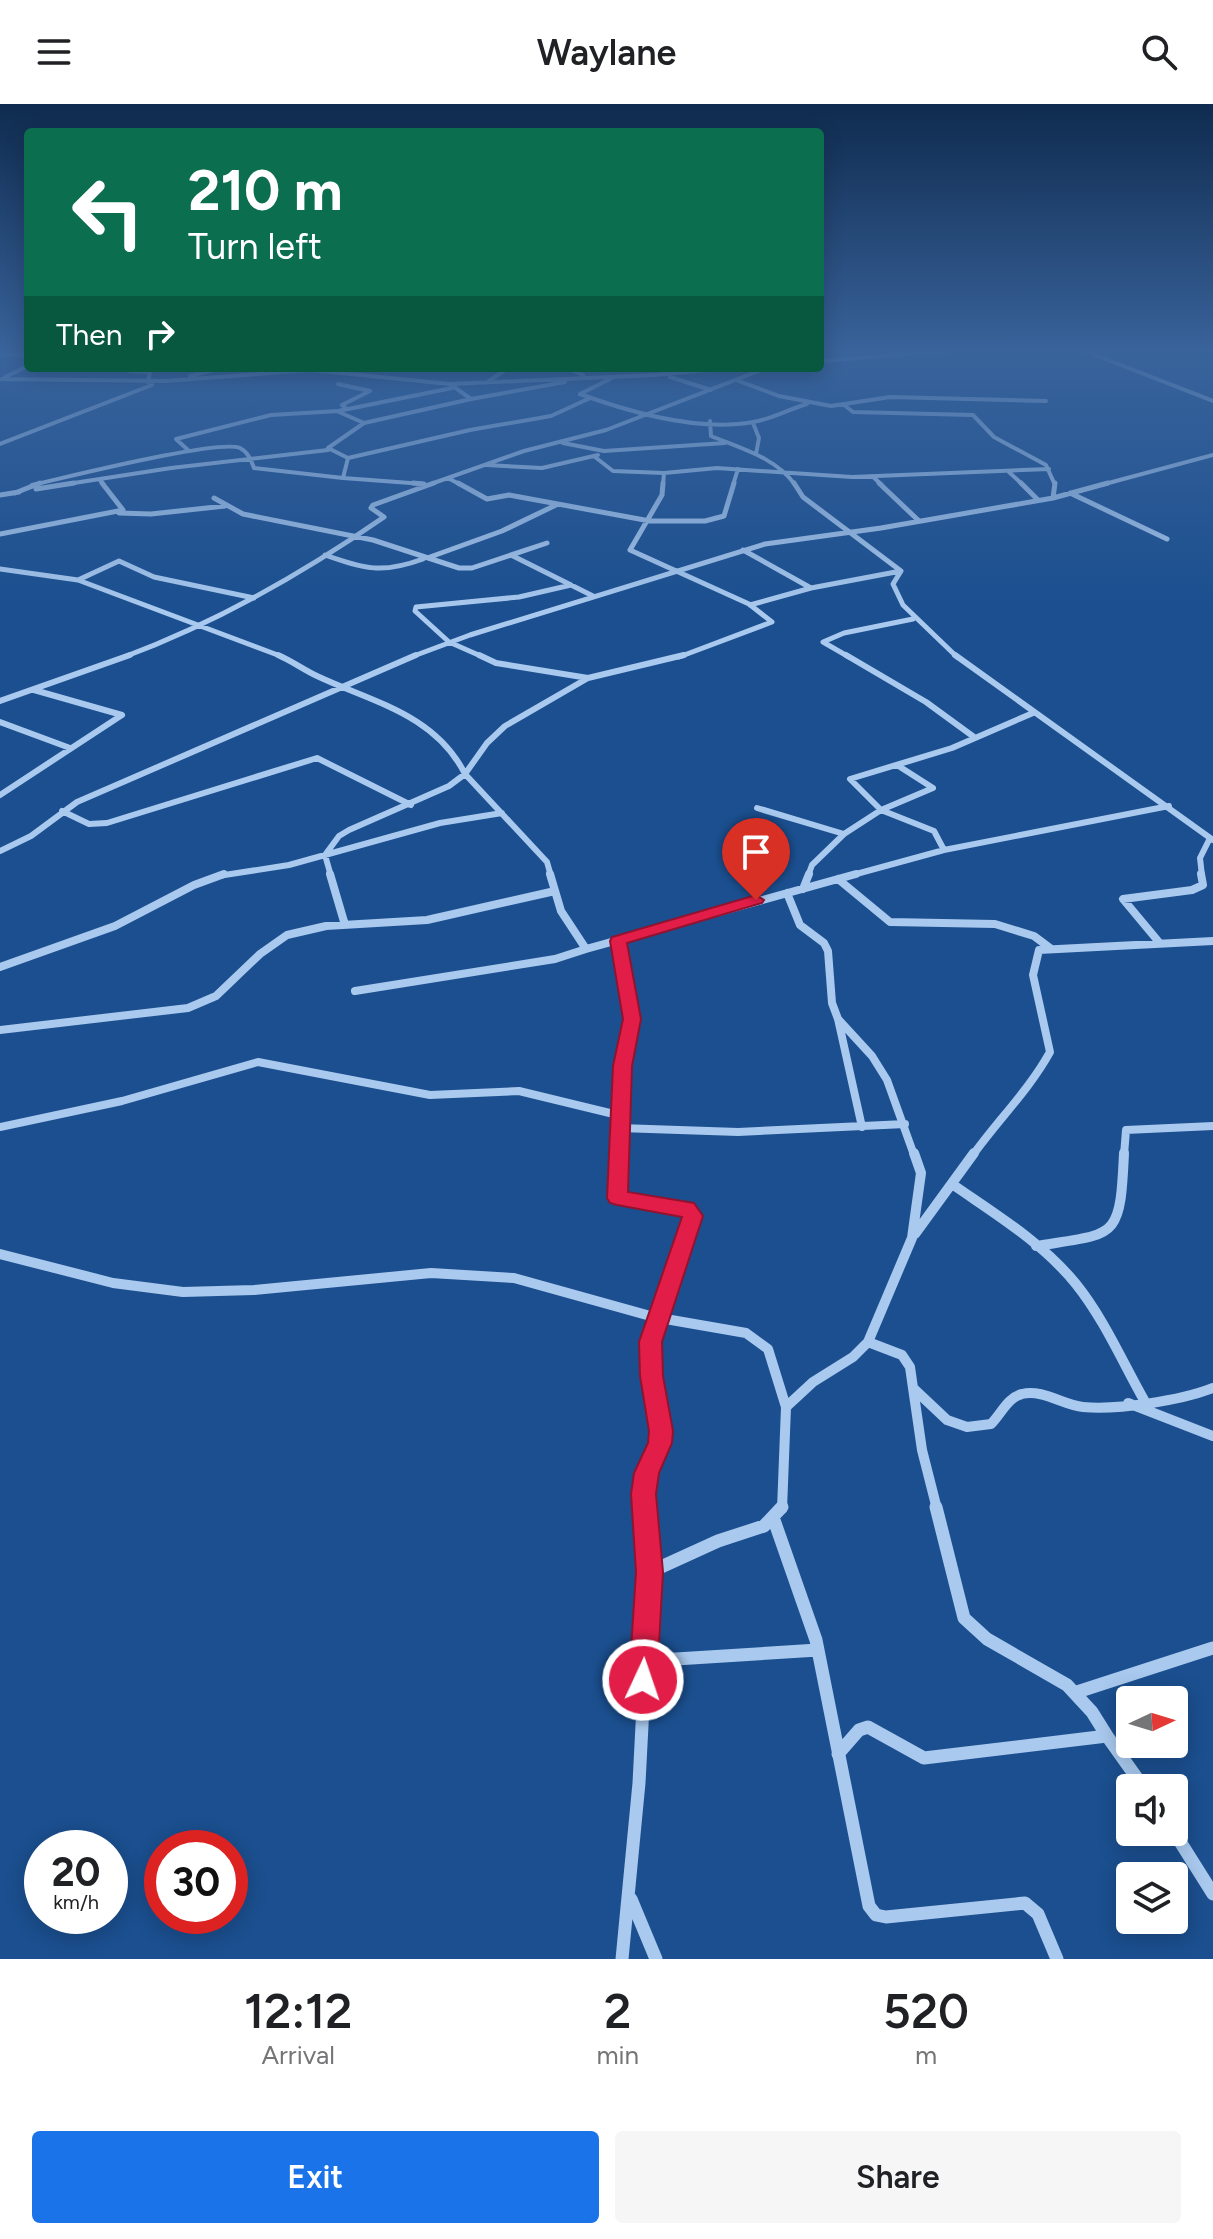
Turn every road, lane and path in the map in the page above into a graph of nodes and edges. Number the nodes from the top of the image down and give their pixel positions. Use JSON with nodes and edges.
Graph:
{"nodes":[{"id":1,"x":21,"y":436,"type":"edge"},
{"id":2,"x":190,"y":436,"type":"edge"},
{"id":3,"x":344,"y":436,"type":"edge"},
{"id":4,"x":446,"y":436,"type":"edge"},
{"id":5,"x":585,"y":436,"type":"edge"},
{"id":6,"x":711,"y":436,"type":"edge"},
{"id":7,"x":758,"y":436,"type":"edge"},
{"id":8,"x":993,"y":436,"type":"edge"},
{"id":9,"x":559,"y":442,"type":"junction"},
{"id":10,"x":726,"y":443,"type":"junction"},
{"id":11,"x":0,"y":444,"type":"edge"},
{"id":12,"x":328,"y":450,"type":"junction"},
{"id":13,"x":189,"y":451,"type":"junction"},
{"id":14,"x":604,"y":451,"type":"junction"},
{"id":15,"x":756,"y":454,"type":"junction"},
{"id":16,"x":1213,"y":455,"type":"edge"},
{"id":17,"x":595,"y":457,"type":"junction"},
{"id":18,"x":348,"y":458,"type":"junction"},
{"id":19,"x":253,"y":459,"type":"junction"},
{"id":20,"x":485,"y":464,"type":"junction"},
{"id":21,"x":738,"y":469,"type":"junction"},
{"id":22,"x":1049,"y":469,"type":"junction"},
{"id":23,"x":780,"y":471,"type":"junction"},
{"id":24,"x":1009,"y":472,"type":"junction"},
{"id":25,"x":664,"y":473,"type":"junction"},
{"id":26,"x":872,"y":476,"type":"junction"},
{"id":27,"x":343,"y":478,"type":"junction"},
{"id":28,"x":448,"y":478,"type":"junction"},
{"id":29,"x":100,"y":480,"type":"junction"},
{"id":30,"x":429,"y":484,"type":"junction"},
{"id":31,"x":15,"y":493,"type":"junction"},
{"id":32,"x":1069,"y":493,"type":"junction"},
{"id":33,"x":0,"y":495,"type":"edge"},
{"id":34,"x":214,"y":498,"type":"dead end"},
{"id":35,"x":1053,"y":498,"type":"junction"},
{"id":36,"x":1038,"y":500,"type":"junction"},
{"id":37,"x":556,"y":505,"type":"junction"},
{"id":38,"x":230,"y":506,"type":"junction"},
{"id":39,"x":108,"y":513,"type":"junction"},
{"id":40,"x":648,"y":520,"type":"junction"},
{"id":41,"x":919,"y":521,"type":"junction"},
{"id":42,"x":847,"y":532,"type":"junction"},
{"id":43,"x":0,"y":534,"type":"edge"},
{"id":44,"x":356,"y":536,"type":"junction"},
{"id":45,"x":1167,"y":539,"type":"dead end"},
{"id":46,"x":547,"y":543,"type":"dead end"},
{"id":47,"x":743,"y":550,"type":"junction"},
{"id":48,"x":325,"y":555,"type":"junction"},
{"id":49,"x":513,"y":556,"type":"junction"},
{"id":50,"x":426,"y":558,"type":"junction"},
{"id":51,"x":0,"y":569,"type":"edge"},
{"id":52,"x":901,"y":571,"type":"junction"},
{"id":53,"x":675,"y":572,"type":"junction"},
{"id":54,"x":78,"y":580,"type":"junction"},
{"id":55,"x":571,"y":585,"type":"junction"},
{"id":56,"x":811,"y":588,"type":"junction"},
{"id":57,"x":593,"y":597,"type":"junction"},
{"id":58,"x":254,"y":598,"type":"junction"},
{"id":59,"x":750,"y":605,"type":"junction"},
{"id":60,"x":913,"y":619,"type":"junction"},
{"id":61,"x":198,"y":627,"type":"junction"},
{"id":62,"x":449,"y":642,"type":"junction"},
{"id":63,"x":588,"y":678,"type":"junction"},
{"id":64,"x":348,"y":687,"type":"junction"},
{"id":65,"x":34,"y":690,"type":"junction"},
{"id":66,"x":0,"y":701,"type":"edge"},
{"id":67,"x":1033,"y":713,"type":"junction"},
{"id":68,"x":0,"y":722,"type":"edge"},
{"id":69,"x":974,"y":737,"type":"junction"},
{"id":70,"x":70,"y":748,"type":"junction"},
{"id":71,"x":897,"y":765,"type":"junction"},
{"id":72,"x":465,"y":774,"type":"junction"},
{"id":73,"x":0,"y":795,"type":"edge"},
{"id":74,"x":411,"y":805,"type":"junction"},
{"id":75,"x":1169,"y":806,"type":"junction"},
{"id":76,"x":757,"y":808,"type":"dead end"},
{"id":77,"x":881,"y":810,"type":"junction"},
{"id":78,"x":62,"y":811,"type":"junction"},
{"id":79,"x":502,"y":813,"type":"junction"},
{"id":80,"x":844,"y":834,"type":"junction"},
{"id":81,"x":1211,"y":839,"type":"edge"},
{"id":82,"x":0,"y":840,"type":"edge"},
{"id":83,"x":13,"y":846,"type":"junction"},
{"id":84,"x":944,"y":850,"type":"junction"},
{"id":85,"x":0,"y":851,"type":"edge"},
{"id":86,"x":325,"y":855,"type":"junction"},
{"id":87,"x":838,"y":879,"type":"junction"},
{"id":88,"x":803,"y":889,"type":"junction"},
{"id":89,"x":555,"y":891,"type":"junction"},
{"id":90,"x":787,"y":893,"type":"junction"},
{"id":91,"x":345,"y":925,"type":"junction"},
{"id":92,"x":618,"y":941,"type":"junction"},
{"id":93,"x":1158,"y":941,"type":"junction"},
{"id":94,"x":1213,"y":941,"type":"edge"},
{"id":95,"x":1050,"y":948,"type":"junction"},
{"id":96,"x":586,"y":949,"type":"junction"},
{"id":97,"x":0,"y":967,"type":"edge"},
{"id":98,"x":355,"y":991,"type":"dead end"},
{"id":99,"x":838,"y":1019,"type":"junction"},
{"id":100,"x":0,"y":1030,"type":"edge"},
{"id":101,"x":622,"y":1116,"type":"junction"},
{"id":102,"x":905,"y":1124,"type":"junction"},
{"id":103,"x":1213,"y":1126,"type":"edge"},
{"id":104,"x":0,"y":1127,"type":"edge"},
{"id":105,"x":862,"y":1127,"type":"junction"},
{"id":106,"x":620,"y":1128,"type":"junction"},
{"id":107,"x":952,"y":1184,"type":"junction"},
{"id":108,"x":912,"y":1238,"type":"junction"},
{"id":109,"x":1036,"y":1246,"type":"junction"},
{"id":110,"x":0,"y":1254,"type":"edge"},
{"id":111,"x":657,"y":1318,"type":"junction"},
{"id":112,"x":868,"y":1342,"type":"junction"},
{"id":113,"x":913,"y":1388,"type":"junction"},
{"id":114,"x":1213,"y":1388,"type":"edge"},
{"id":115,"x":1144,"y":1400,"type":"junction"},
{"id":116,"x":1126,"y":1402,"type":"junction"},
{"id":117,"x":786,"y":1407,"type":"junction"},
{"id":118,"x":1213,"y":1436,"type":"edge"},
{"id":119,"x":774,"y":1520,"type":"junction"},
{"id":120,"x":650,"y":1572,"type":"junction"},
{"id":121,"x":1213,"y":1648,"type":"edge"},
{"id":122,"x":818,"y":1650,"type":"junction"},
{"id":123,"x":644,"y":1661,"type":"junction"},
{"id":124,"x":1077,"y":1692,"type":"junction"},
{"id":125,"x":1107,"y":1736,"type":"junction"},
{"id":126,"x":838,"y":1754,"type":"junction"},
{"id":127,"x":1134,"y":1774,"type":"edge"},
{"id":128,"x":1183,"y":1846,"type":"edge"},
{"id":129,"x":1213,"y":1894,"type":"edge"},
{"id":130,"x":630,"y":1899,"type":"junction"},
{"id":131,"x":622,"y":1959,"type":"edge"},
{"id":132,"x":656,"y":1959,"type":"edge"},
{"id":133,"x":1057,"y":1959,"type":"edge"}],
"edges":[{"from":1,"to":11,"type":"street"},
{"from":2,"to":13,"type":"street"},
{"from":3,"to":12,"type":"street"},
{"from":4,"to":18,"type":"street"},
{"from":5,"to":9,"type":"street"},
{"from":6,"to":10,"type":"street"},
{"from":7,"to":15,"type":"street"},
{"from":8,"to":22,"type":"street"},
{"from":9,"to":14,"type":"street"},
{"from":9,"to":20,"type":"street"},
{"from":10,"to":14,"type":"street"},
{"from":10,"to":15,"type":"street"},
{"from":12,"to":18,"type":"street"},
{"from":12,"to":19,"type":"street"},
{"from":13,"to":19,"type":"street"},
{"from":13,"to":31,"type":"street"},
{"from":14,"to":17,"type":"street"},
{"from":15,"to":23,"type":"street"},
{"from":16,"to":32,"type":"street"},
{"from":17,"to":20,"type":"street"},
{"from":17,"to":25,"type":"street"},
{"from":18,"to":27,"type":"street"},
{"from":19,"to":27,"type":"street"},
{"from":19,"to":29,"type":"street"},
{"from":20,"to":28,"type":"street"},
{"from":21,"to":23,"type":"street"},
{"from":21,"to":25,"type":"street"},
{"from":21,"to":40,"type":"street"},
{"from":22,"to":24,"type":"street"},
{"from":22,"to":35,"type":"street"},
{"from":23,"to":26,"type":"street"},
{"from":23,"to":42,"type":"street"},
{"from":24,"to":26,"type":"street"},
{"from":24,"to":36,"type":"street"},
{"from":25,"to":40,"type":"street"},
{"from":26,"to":41,"type":"street"},
{"from":27,"to":30,"type":"street"},
{"from":28,"to":30,"type":"street"},
{"from":28,"to":37,"type":"street"},
{"from":29,"to":31,"type":"street"},
{"from":29,"to":39,"type":"street"},
{"from":30,"to":44,"type":"street"},
{"from":31,"to":33,"type":"street"},
{"from":32,"to":35,"type":"street"},
{"from":32,"to":45,"type":"street"},
{"from":34,"to":38,"type":"street"},
{"from":35,"to":36,"type":"street"},
{"from":36,"to":41,"type":"street"},
{"from":37,"to":40,"type":"street"},
{"from":37,"to":50,"type":"street"},
{"from":38,"to":39,"type":"street"},
{"from":38,"to":44,"type":"street"},
{"from":39,"to":43,"type":"street"},
{"from":40,"to":53,"type":"street"},
{"from":41,"to":42,"type":"street"},
{"from":42,"to":47,"type":"street"},
{"from":42,"to":52,"type":"street"},
{"from":44,"to":48,"type":"street"},
{"from":44,"to":50,"type":"street"},
{"from":46,"to":49,"type":"street"},
{"from":47,"to":53,"type":"street"},
{"from":47,"to":56,"type":"street"},
{"from":48,"to":50,"type":"street"},
{"from":48,"to":58,"type":"street"},
{"from":49,"to":50,"type":"street"},
{"from":49,"to":55,"type":"street"},
{"from":51,"to":54,"type":"street"},
{"from":52,"to":56,"type":"street"},
{"from":52,"to":60,"type":"street"},
{"from":53,"to":57,"type":"street"},
{"from":53,"to":59,"type":"street"},
{"from":54,"to":58,"type":"street"},
{"from":54,"to":61,"type":"street"},
{"from":55,"to":57,"type":"street"},
{"from":55,"to":62,"type":"street"},
{"from":56,"to":59,"type":"street"},
{"from":57,"to":62,"type":"street"},
{"from":58,"to":61,"type":"street"},
{"from":59,"to":63,"type":"street"},
{"from":60,"to":67,"type":"street"},
{"from":60,"to":69,"type":"street"},
{"from":61,"to":64,"type":"street"},
{"from":61,"to":65,"type":"street"},
{"from":62,"to":63,"type":"street"},
{"from":62,"to":64,"type":"street"},
{"from":63,"to":72,"type":"street"},
{"from":64,"to":72,"type":"street"},
{"from":64,"to":78,"type":"street"},
{"from":65,"to":66,"type":"street"},
{"from":65,"to":70,"type":"street"},
{"from":67,"to":69,"type":"street"},
{"from":67,"to":75,"type":"street"},
{"from":68,"to":70,"type":"street"},
{"from":69,"to":71,"type":"street"},
{"from":70,"to":73,"type":"street"},
{"from":71,"to":77,"type":"street"},
{"from":71,"to":77,"type":"street"},
{"from":72,"to":74,"type":"street"},
{"from":72,"to":79,"type":"street"},
{"from":74,"to":78,"type":"street"},
{"from":74,"to":86,"type":"street"},
{"from":75,"to":81,"type":"street"},
{"from":75,"to":84,"type":"street"},
{"from":76,"to":80,"type":"street"},
{"from":77,"to":80,"type":"street"},
{"from":77,"to":84,"type":"street"},
{"from":78,"to":83,"type":"street"},
{"from":79,"to":86,"type":"street"},
{"from":79,"to":89,"type":"street"},
{"from":80,"to":88,"type":"street"},
{"from":81,"to":93,"type":"street"},
{"from":82,"to":83,"type":"street"},
{"from":83,"to":85,"type":"street"},
{"from":84,"to":87,"type":"street"},
{"from":86,"to":91,"type":"street"},
{"from":86,"to":97,"type":"street"},
{"from":87,"to":88,"type":"street"},
{"from":87,"to":95,"type":"street"},
{"from":88,"to":90,"type":"street"},
{"from":89,"to":91,"type":"street"},
{"from":89,"to":96,"type":"street"},
{"from":90,"to":92,"type":"street"},
{"from":90,"to":99,"type":"street"},
{"from":91,"to":100,"type":"street"},
{"from":92,"to":96,"type":"street"},
{"from":92,"to":101,"type":"street"},
{"from":93,"to":94,"type":"street"},
{"from":93,"to":95,"type":"street"},
{"from":95,"to":107,"type":"street"},
{"from":96,"to":98,"type":"street"},
{"from":99,"to":102,"type":"street"},
{"from":99,"to":105,"type":"street"},
{"from":101,"to":104,"type":"street"},
{"from":101,"to":106,"type":"street"},
{"from":102,"to":105,"type":"street"},
{"from":102,"to":108,"type":"street"},
{"from":103,"to":109,"type":"street"},
{"from":105,"to":106,"type":"street"},
{"from":106,"to":111,"type":"street"},
{"from":107,"to":108,"type":"street"},
{"from":107,"to":109,"type":"street"},
{"from":108,"to":112,"type":"street"},
{"from":109,"to":115,"type":"street"},
{"from":110,"to":111,"type":"street"},
{"from":111,"to":117,"type":"street"},
{"from":111,"to":120,"type":"street"},
{"from":112,"to":113,"type":"street"},
{"from":112,"to":117,"type":"street"},
{"from":113,"to":116,"type":"street"},
{"from":113,"to":124,"type":"street"},
{"from":114,"to":115,"type":"street"},
{"from":115,"to":116,"type":"street"},
{"from":116,"to":118,"type":"street"},
{"from":117,"to":119,"type":"street"},
{"from":119,"to":120,"type":"street"},
{"from":119,"to":122,"type":"street"},
{"from":120,"to":123,"type":"street"},
{"from":121,"to":124,"type":"street"},
{"from":122,"to":123,"type":"street"},
{"from":122,"to":126,"type":"street"},
{"from":123,"to":130,"type":"street"},
{"from":124,"to":125,"type":"street"},
{"from":125,"to":126,"type":"street"},
{"from":125,"to":127,"type":"street"},
{"from":126,"to":133,"type":"street"},
{"from":128,"to":129,"type":"street"},
{"from":130,"to":131,"type":"street"},
{"from":130,"to":132,"type":"street"}]}
